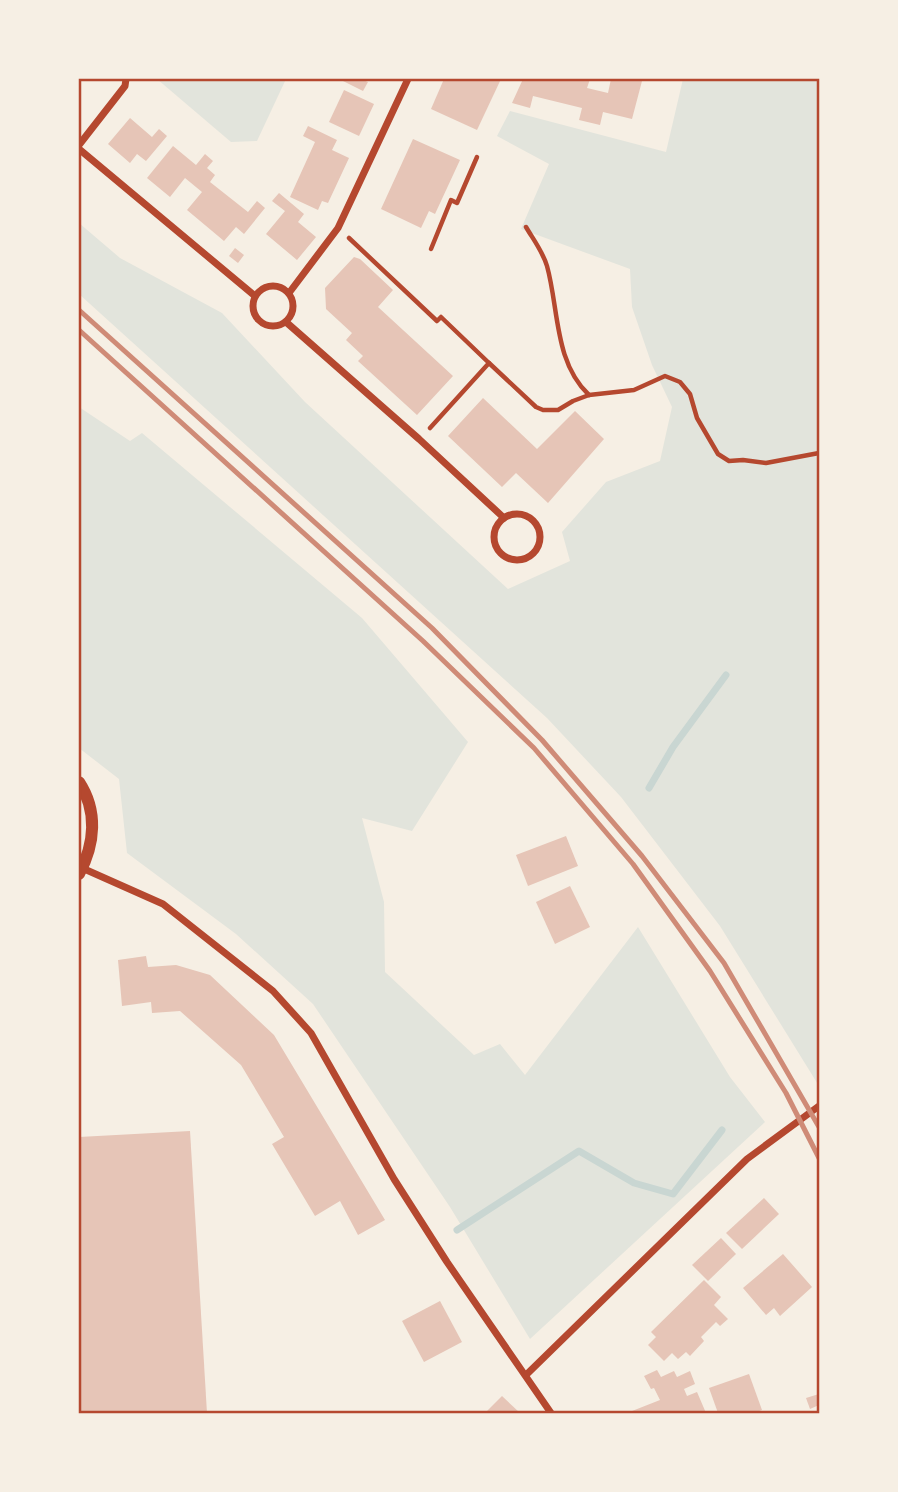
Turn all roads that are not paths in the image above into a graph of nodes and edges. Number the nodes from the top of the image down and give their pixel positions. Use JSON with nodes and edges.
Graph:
{"nodes":[{"id":1,"x":126,"y":79,"type":"edge"},
{"id":2,"x":408,"y":79,"type":"edge"},
{"id":3,"x":79,"y":147,"type":"edge"},
{"id":4,"x":289,"y":293,"type":"junction"},
{"id":5,"x":255,"y":296,"type":"junction"},
{"id":6,"x":286,"y":322,"type":"junction"},
{"id":7,"x":504,"y":518,"type":"junction"},
{"id":8,"x":79,"y":782,"type":"edge"},
{"id":9,"x":80,"y":871,"type":"edge"},
{"id":10,"x":819,"y":1106,"type":"edge"},
{"id":11,"x":526,"y":1375,"type":"junction"},
{"id":12,"x":551,"y":1413,"type":"edge"}],
"edges":[{"from":1,"to":3,"type":"street"},
{"from":2,"to":4,"type":"street"},
{"from":3,"to":5,"type":"street"},
{"from":4,"to":5,"type":"street"},
{"from":4,"to":6,"type":"street"},
{"from":5,"to":6,"type":"street"},
{"from":6,"to":7,"type":"street"},
{"from":7,"to":7,"type":"street"},
{"from":8,"to":9,"type":"street"},
{"from":9,"to":11,"type":"street"},
{"from":10,"to":11,"type":"street"},
{"from":11,"to":12,"type":"street"}]}
